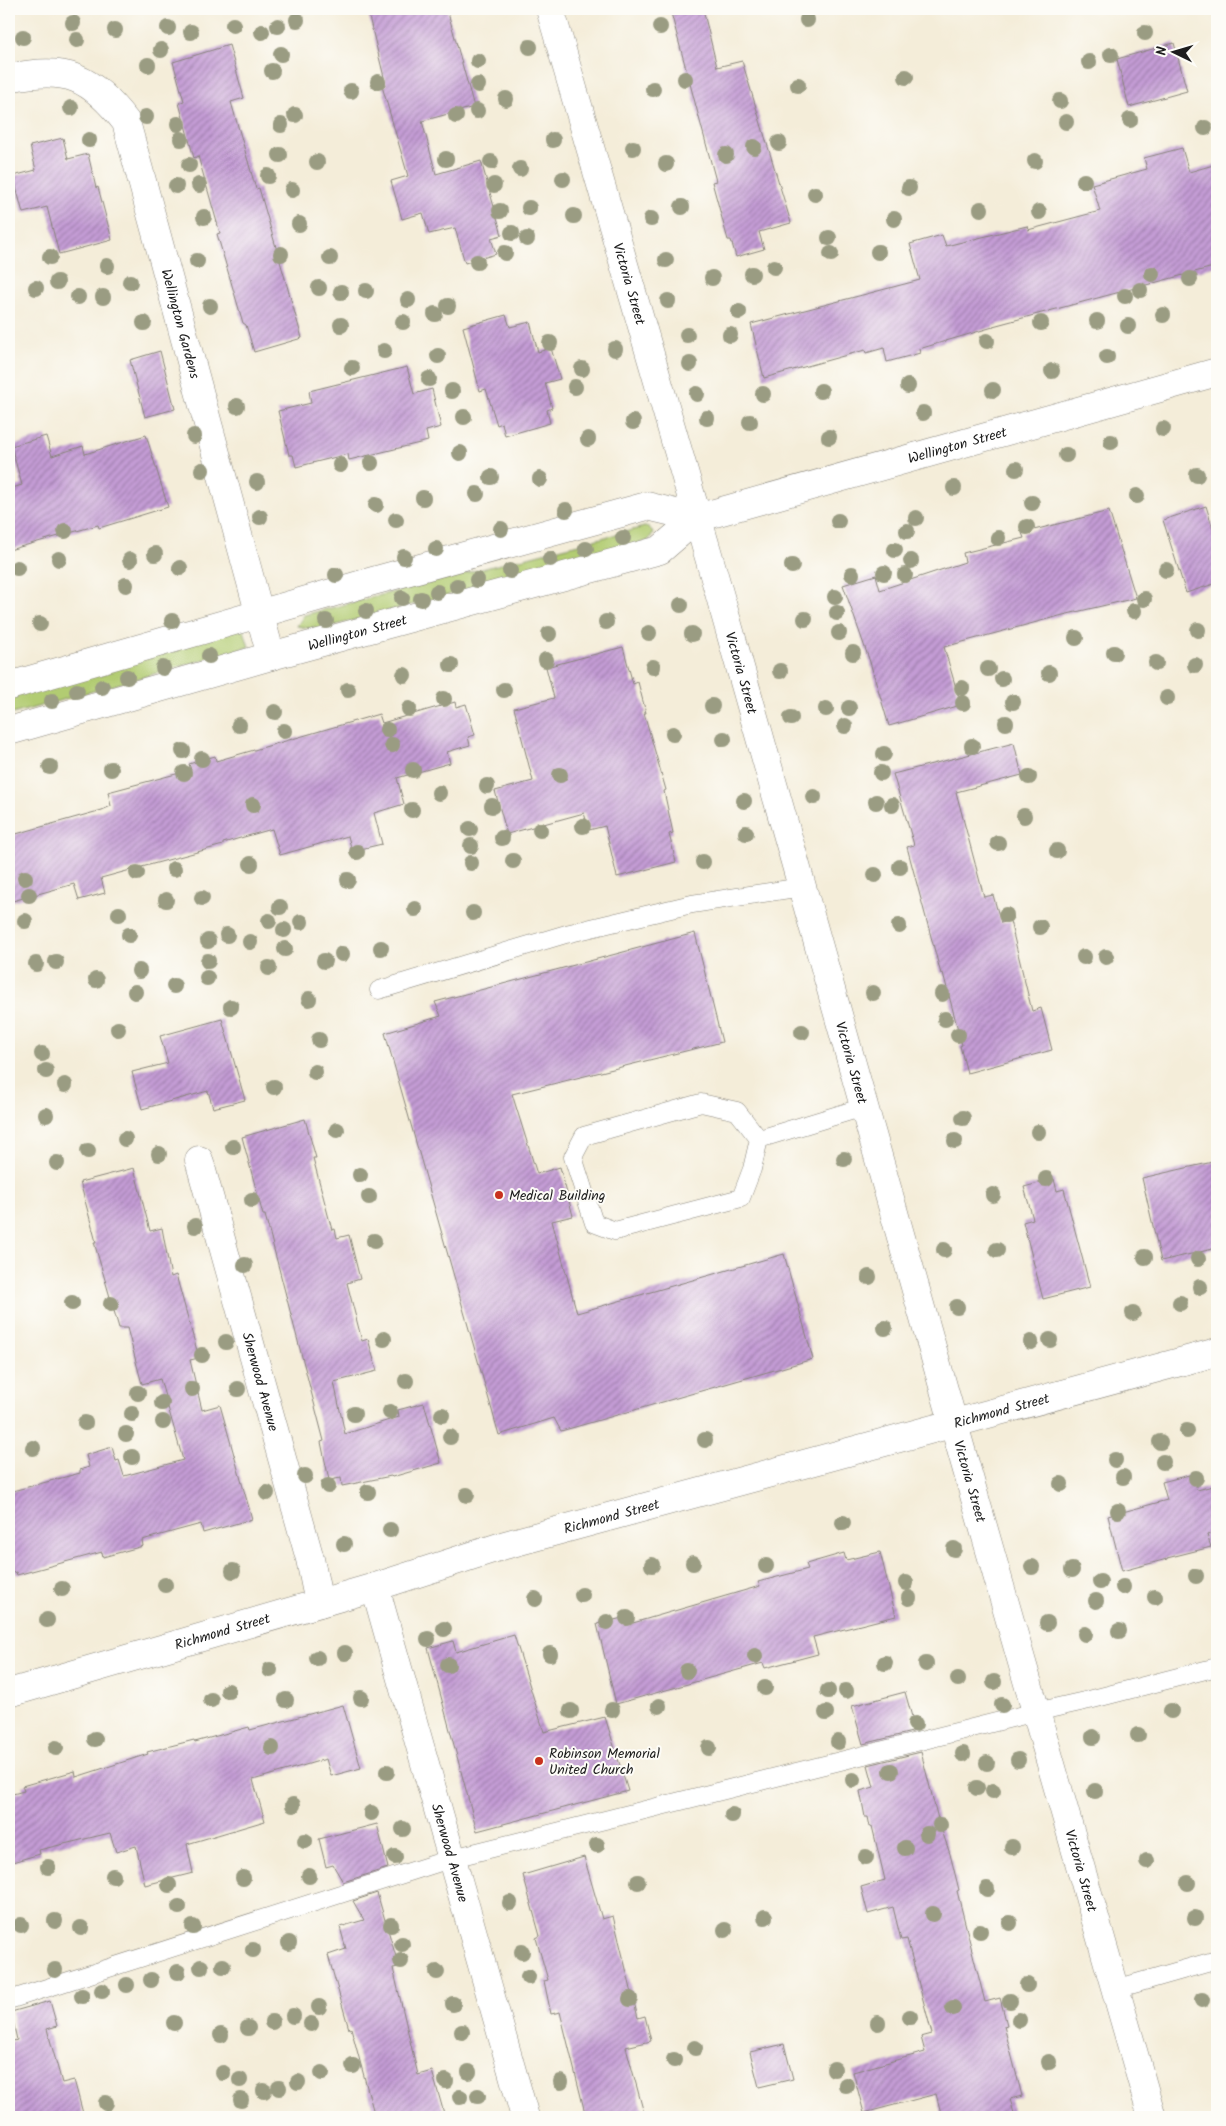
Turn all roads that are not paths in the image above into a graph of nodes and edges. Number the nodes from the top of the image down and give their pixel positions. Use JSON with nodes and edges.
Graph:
{"nodes":[{"id":1,"x":550,"y":9,"type":"edge"},
{"id":2,"x":9,"y":78,"type":"edge"},
{"id":3,"x":1217,"y":372,"type":"edge"},
{"id":4,"x":697,"y":518,"type":"junction"},
{"id":5,"x":259,"y":614,"type":"junction"},
{"id":6,"x":271,"y":656,"type":"junction"},
{"id":7,"x":9,"y":686,"type":"edge"},
{"id":8,"x":9,"y":731,"type":"edge"},
{"id":9,"x":802,"y":887,"type":"junction"},
{"id":10,"x":379,"y":990,"type":"dead end"},
{"id":11,"x":864,"y":1107,"type":"junction"},
{"id":12,"x":759,"y":1139,"type":"junction"},
{"id":13,"x":199,"y":1160,"type":"dead end"},
{"id":14,"x":1217,"y":1352,"type":"edge"},
{"id":15,"x":954,"y":1425,"type":"junction"},
{"id":16,"x":375,"y":1587,"type":"junction"},
{"id":17,"x":319,"y":1603,"type":"junction"},
{"id":18,"x":1217,"y":1666,"type":"edge"},
{"id":19,"x":9,"y":1693,"type":"edge"},
{"id":20,"x":1036,"y":1712,"type":"junction"},
{"id":21,"x":453,"y":1858,"type":"junction"},
{"id":22,"x":1217,"y":1960,"type":"edge"},
{"id":23,"x":1116,"y":1989,"type":"junction"},
{"id":24,"x":9,"y":2000,"type":"edge"},
{"id":25,"x":525,"y":2117,"type":"edge"},
{"id":26,"x":1152,"y":2117,"type":"edge"}],
"edges":[{"from":1,"to":4,"type":"street","name":"Victoria Street"},
{"from":2,"to":5,"type":"street","name":"Wellington Gardens"},
{"from":3,"to":4,"type":"street","name":"Wellington Street"},
{"from":4,"to":5,"type":"street","name":"Wellington Street"},
{"from":4,"to":6,"type":"street","name":"Wellington Street"},
{"from":4,"to":9,"type":"street","name":"Victoria Street"},
{"from":5,"to":6,"type":"street","name":"Wellington Gardens"},
{"from":5,"to":7,"type":"street","name":"Wellington Street"},
{"from":6,"to":8,"type":"street","name":"Wellington Street"},
{"from":9,"to":10,"type":"lane"},
{"from":9,"to":11,"type":"street","name":"Victoria Street"},
{"from":11,"to":12,"type":"lane"},
{"from":11,"to":15,"type":"street","name":"Victoria Street"},
{"from":12,"to":12,"type":"lane"},
{"from":13,"to":17,"type":"street","name":"Sherwood Avenue"},
{"from":14,"to":15,"type":"street","name":"Richmond Street"},
{"from":15,"to":16,"type":"street","name":"Richmond Street"},
{"from":15,"to":20,"type":"street","name":"Victoria Street"},
{"from":16,"to":17,"type":"street","name":"Richmond Street"},
{"from":16,"to":21,"type":"street","name":"Sherwood Avenue"},
{"from":17,"to":19,"type":"street","name":"Richmond Street"},
{"from":18,"to":20,"type":"lane"},
{"from":20,"to":21,"type":"lane"},
{"from":20,"to":23,"type":"street","name":"Victoria Street"},
{"from":21,"to":24,"type":"lane"},
{"from":21,"to":25,"type":"street","name":"Sherwood Avenue"},
{"from":22,"to":23,"type":"lane"},
{"from":23,"to":26,"type":"street","name":"Victoria Street"}]}
